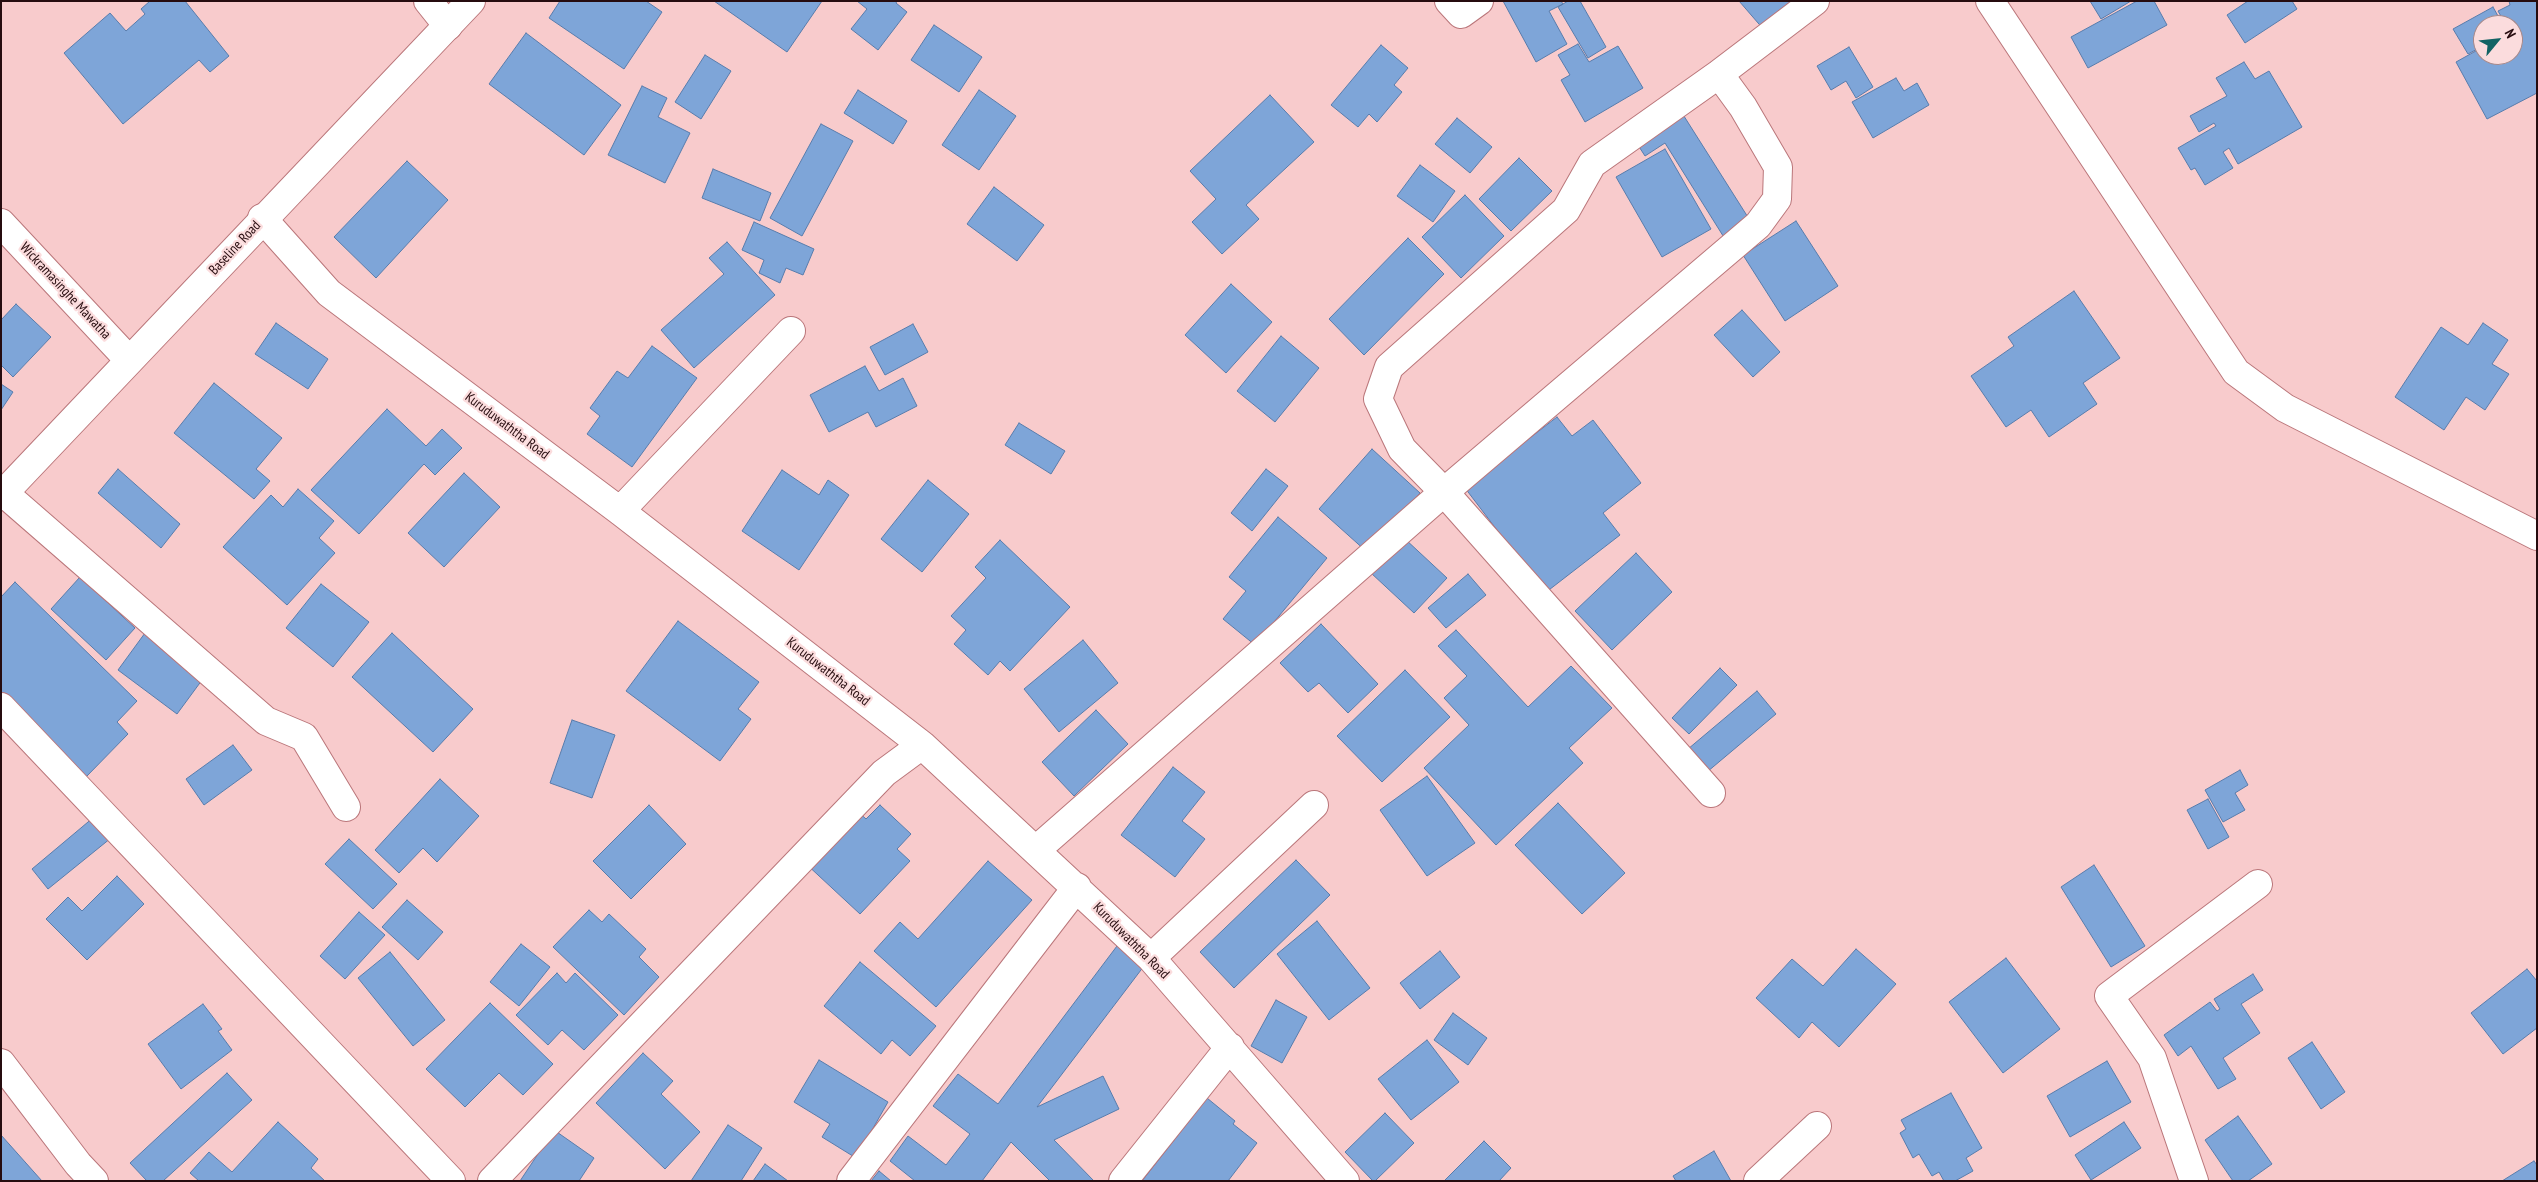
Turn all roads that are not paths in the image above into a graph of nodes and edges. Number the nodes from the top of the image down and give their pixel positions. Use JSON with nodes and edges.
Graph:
{"nodes":[{"id":1,"x":428,"y":1,"type":"edge"},
{"id":2,"x":471,"y":1,"type":"edge"},
{"id":3,"x":1449,"y":1,"type":"edge"},
{"id":4,"x":1479,"y":1,"type":"edge"},
{"id":5,"x":1815,"y":1,"type":"edge"},
{"id":6,"x":1990,"y":1,"type":"edge"},
{"id":7,"x":448,"y":26,"type":"junction"},
{"id":8,"x":1719,"y":74,"type":"junction"},
{"id":9,"x":262,"y":218,"type":"junction"},
{"id":10,"x":1,"y":223,"type":"edge"},
{"id":11,"x":791,"y":330,"type":"dead end"},
{"id":12,"x":129,"y":360,"type":"junction"},
{"id":13,"x":1444,"y":492,"type":"junction"},
{"id":14,"x":2,"y":494,"type":"edge"},
{"id":15,"x":620,"y":510,"type":"junction"},
{"id":16,"x":2537,"y":536,"type":"edge"},
{"id":17,"x":1,"y":707,"type":"edge"},
{"id":18,"x":922,"y":746,"type":"junction"},
{"id":19,"x":1711,"y":792,"type":"dead end"},
{"id":20,"x":1314,"y":805,"type":"dead end"},
{"id":21,"x":346,"y":807,"type":"dead end"},
{"id":22,"x":1036,"y":850,"type":"junction"},
{"id":23,"x":2258,"y":884,"type":"dead end"},
{"id":24,"x":1077,"y":887,"type":"junction"},
{"id":25,"x":1151,"y":958,"type":"junction"},
{"id":26,"x":1230,"y":1047,"type":"junction"},
{"id":27,"x":1,"y":1063,"type":"edge"},
{"id":28,"x":1817,"y":1126,"type":"dead end"},
{"id":29,"x":94,"y":1181,"type":"edge"},
{"id":30,"x":451,"y":1181,"type":"edge"},
{"id":31,"x":492,"y":1181,"type":"edge"},
{"id":32,"x":851,"y":1181,"type":"edge"},
{"id":33,"x":1122,"y":1181,"type":"edge"},
{"id":34,"x":1345,"y":1181,"type":"edge"},
{"id":35,"x":1758,"y":1181,"type":"edge"},
{"id":36,"x":2194,"y":1181,"type":"edge"}],
"edges":[{"from":1,"to":7,"type":"street"},
{"from":2,"to":7,"type":"street","name":"Baseline Road"},
{"from":3,"to":4,"type":"street"},
{"from":5,"to":8,"type":"street"},
{"from":6,"to":16,"type":"street"},
{"from":7,"to":9,"type":"street","name":"Baseline Road"},
{"from":8,"to":13,"type":"street"},
{"from":8,"to":13,"type":"street"},
{"from":9,"to":12,"type":"street","name":"Baseline Road"},
{"from":9,"to":15,"type":"street","name":"Kuruduwaththa Road"},
{"from":10,"to":12,"type":"street","name":"Wickramasinghe Mawatha"},
{"from":11,"to":15,"type":"street"},
{"from":12,"to":14,"type":"street","name":"Baseline Road"},
{"from":13,"to":19,"type":"street"},
{"from":13,"to":22,"type":"street"},
{"from":14,"to":21,"type":"street"},
{"from":15,"to":18,"type":"street","name":"Kuruduwaththa Road"},
{"from":17,"to":30,"type":"street"},
{"from":18,"to":22,"type":"street","name":"Kuruduwaththa Road"},
{"from":18,"to":31,"type":"street"},
{"from":20,"to":25,"type":"street"},
{"from":22,"to":24,"type":"street","name":"Kuruduwaththa Road"},
{"from":23,"to":36,"type":"street"},
{"from":24,"to":25,"type":"street","name":"Kuruduwaththa Road"},
{"from":24,"to":32,"type":"street"},
{"from":25,"to":26,"type":"street","name":"Kuruduwaththa Road"},
{"from":26,"to":33,"type":"street"},
{"from":26,"to":34,"type":"street","name":"Kuruduwaththa Road"},
{"from":27,"to":29,"type":"street"},
{"from":28,"to":35,"type":"street"}]}
